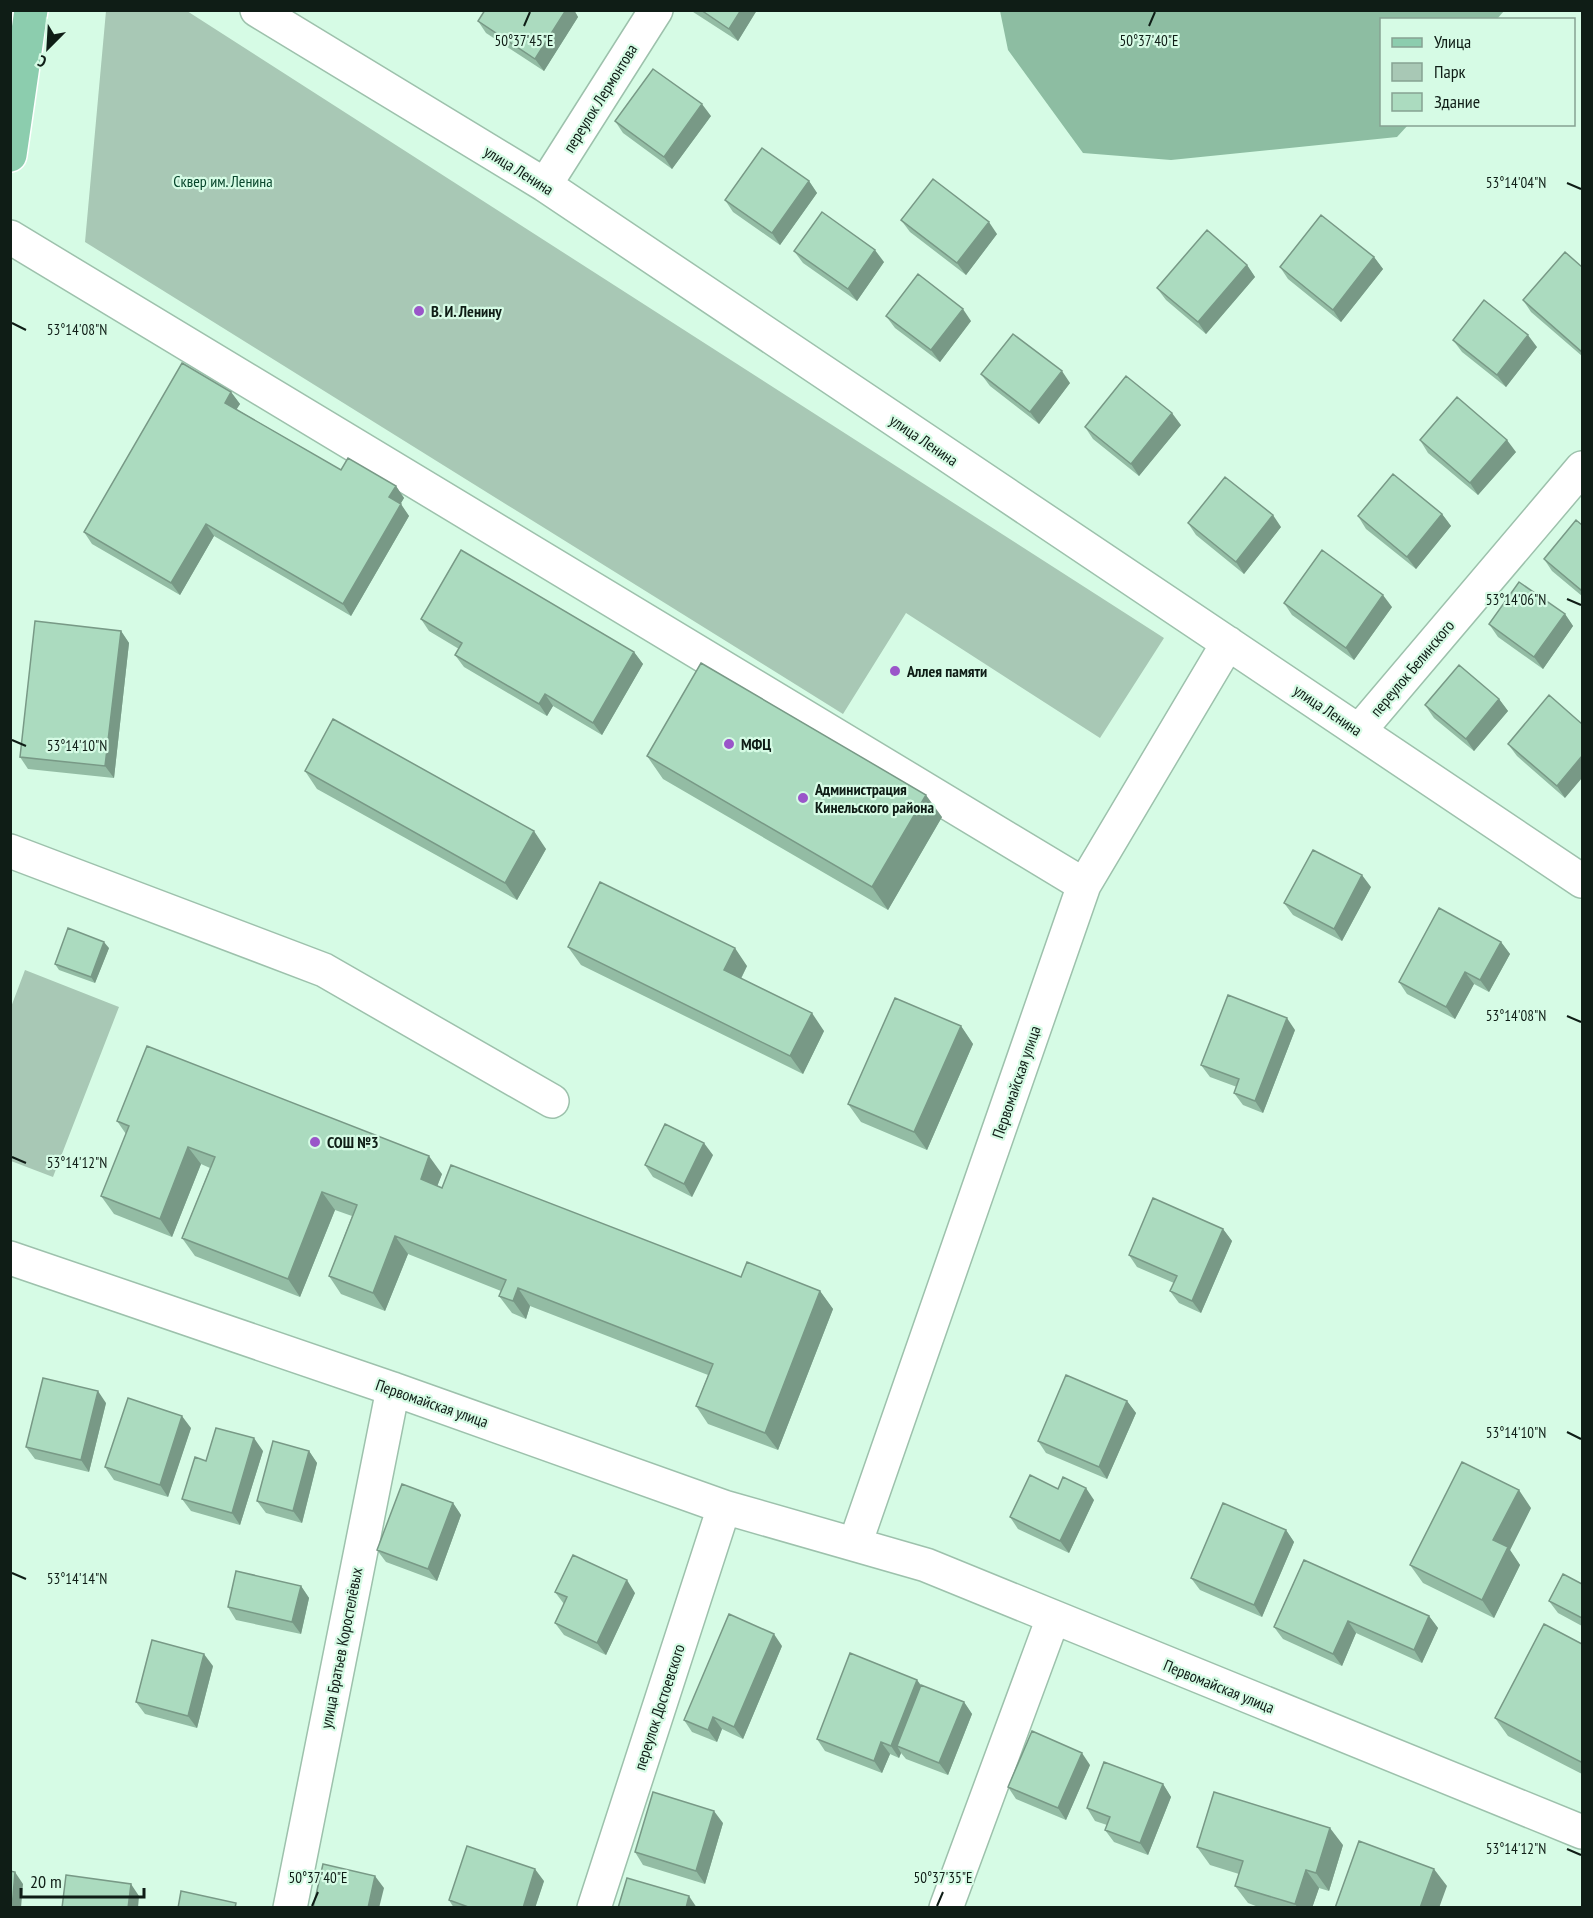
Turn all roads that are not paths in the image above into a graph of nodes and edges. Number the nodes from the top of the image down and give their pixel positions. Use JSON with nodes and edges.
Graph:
{"nodes":[{"id":1,"x":31,"y":10,"type":"edge"},
{"id":2,"x":257,"y":10,"type":"edge"},
{"id":3,"x":656,"y":10,"type":"edge"},
{"id":4,"x":10,"y":155,"type":"edge"},
{"id":5,"x":545,"y":185,"type":"junction"},
{"id":6,"x":10,"y":237,"type":"edge"},
{"id":7,"x":1582,"y":468,"type":"edge"},
{"id":8,"x":1228,"y":643,"type":"junction"},
{"id":9,"x":1359,"y":731,"type":"junction"},
{"id":10,"x":10,"y":851,"type":"edge"},
{"id":11,"x":1582,"y":881,"type":"edge"},
{"id":12,"x":1084,"y":885,"type":"junction"},
{"id":13,"x":552,"y":1101,"type":"dead end"},
{"id":14,"x":10,"y":1258,"type":"edge"},
{"id":15,"x":393,"y":1389,"type":"junction"},
{"id":16,"x":724,"y":1507,"type":"junction"},
{"id":17,"x":855,"y":1544,"type":"junction"},
{"id":18,"x":1053,"y":1618,"type":"junction"},
{"id":19,"x":1582,"y":1832,"type":"edge"},
{"id":20,"x":290,"y":1908,"type":"edge"},
{"id":21,"x":594,"y":1908,"type":"edge"},
{"id":22,"x":945,"y":1908,"type":"edge"}],
"edges":[{"from":1,"to":4,"type":"main road"},
{"from":2,"to":5,"type":"street","name":"улица Ленина"},
{"from":3,"to":5,"type":"street","name":"переулок Лермонтова"},
{"from":5,"to":8,"type":"street","name":"улица Ленина"},
{"from":6,"to":12,"type":"street"},
{"from":7,"to":9,"type":"street","name":"переулок Белинского"},
{"from":8,"to":9,"type":"street","name":"улица Ленина"},
{"from":8,"to":12,"type":"street","name":"Первомайская улица"},
{"from":9,"to":11,"type":"street","name":"улица Ленина"},
{"from":10,"to":13,"type":"street"},
{"from":12,"to":17,"type":"street","name":"Первомайская улица"},
{"from":14,"to":15,"type":"street","name":"Первомайская улица"},
{"from":15,"to":16,"type":"street","name":"Первомайская улица"},
{"from":15,"to":20,"type":"street","name":"улица Братьев Коростелёвых"},
{"from":16,"to":17,"type":"street","name":"Первомайская улица"},
{"from":16,"to":21,"type":"street","name":"переулок Достоевского"},
{"from":17,"to":18,"type":"street","name":"Первомайская улица"},
{"from":18,"to":19,"type":"street","name":"Первомайская улица"},
{"from":18,"to":22,"type":"street"}]}
